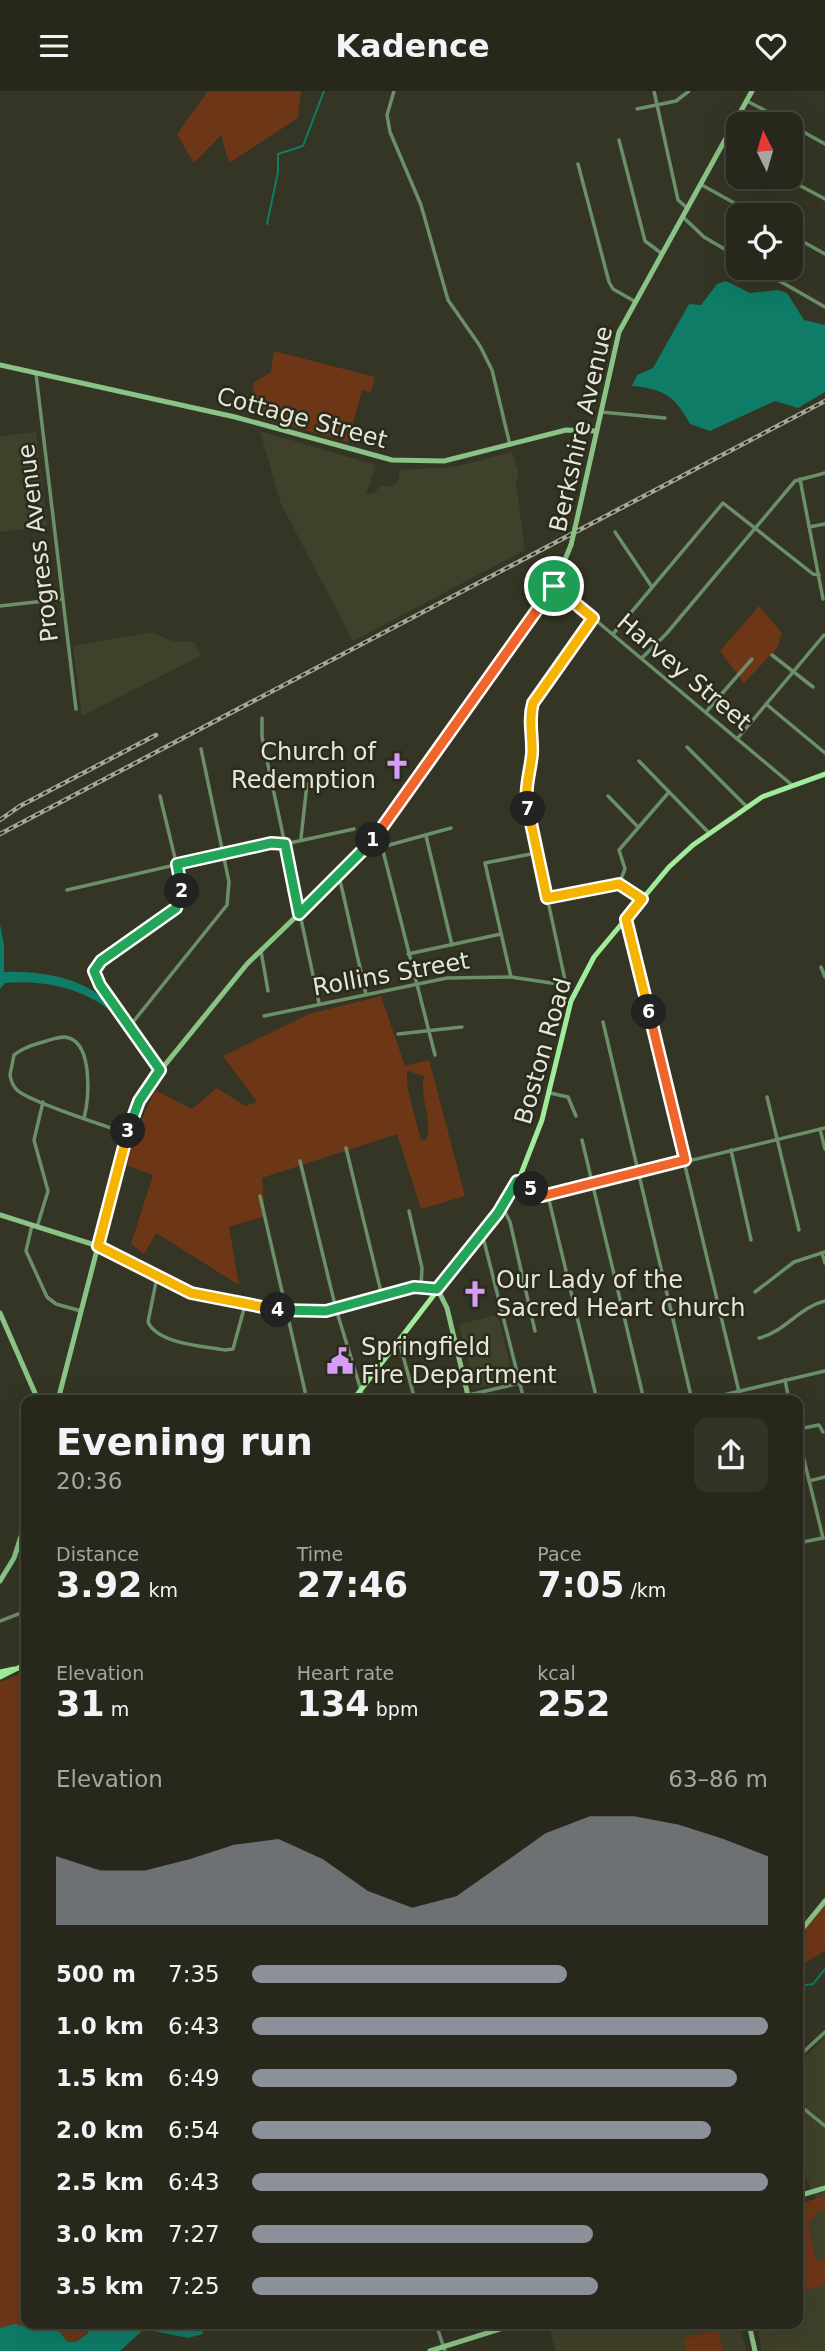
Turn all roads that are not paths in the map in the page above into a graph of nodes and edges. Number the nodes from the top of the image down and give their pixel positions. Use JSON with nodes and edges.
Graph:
{"nodes":[{"id":1,"x":394,"y":91,"type":"edge"},
{"id":2,"x":654,"y":91,"type":"edge"},
{"id":3,"x":689,"y":91,"type":"edge"},
{"id":4,"x":752,"y":91,"type":"edge"},
{"id":5,"x":747,"y":101,"type":"junction"},
{"id":6,"x":657,"y":106,"type":"junction"},
{"id":7,"x":637,"y":109,"type":"dead end"},
{"id":8,"x":767,"y":112,"type":"edge"},
{"id":9,"x":803,"y":132,"type":"edge"},
{"id":10,"x":619,"y":140,"type":"dead end"},
{"id":11,"x":723,"y":142,"type":"junction"},
{"id":12,"x":726,"y":144,"type":"edge"},
{"id":13,"x":825,"y":144,"type":"edge"},
{"id":14,"x":578,"y":164,"type":"dead end"},
{"id":15,"x":700,"y":184,"type":"junction"},
{"id":16,"x":803,"y":187,"type":"edge"},
{"id":17,"x":825,"y":199,"type":"edge"},
{"id":18,"x":734,"y":203,"type":"edge"},
{"id":19,"x":686,"y":207,"type":"junction"},
{"id":20,"x":681,"y":216,"type":"junction"},
{"id":21,"x":803,"y":242,"type":"edge"},
{"id":22,"x":726,"y":250,"type":"edge"},
{"id":23,"x":661,"y":253,"type":"junction"},
{"id":24,"x":825,"y":254,"type":"edge"},
{"id":25,"x":778,"y":280,"type":"edge"},
{"id":26,"x":634,"y":301,"type":"junction"},
{"id":27,"x":825,"y":307,"type":"edge"},
{"id":28,"x":0,"y":365,"type":"edge"},
{"id":29,"x":36,"y":373,"type":"junction"},
{"id":30,"x":601,"y":412,"type":"junction"},
{"id":31,"x":665,"y":418,"type":"dead end"},
{"id":32,"x":596,"y":431,"type":"junction"},
{"id":33,"x":510,"y":445,"type":"junction"},
{"id":34,"x":825,"y":473,"type":"edge"},
{"id":35,"x":800,"y":479,"type":"junction"},
{"id":36,"x":825,"y":524,"type":"edge"},
{"id":37,"x":809,"y":527,"type":"junction"},
{"id":38,"x":755,"y":528,"type":"junction"},
{"id":39,"x":615,"y":532,"type":"dead end"},
{"id":40,"x":819,"y":575,"type":"junction"},
{"id":41,"x":554,"y":586,"type":"junction"},
{"id":42,"x":652,"y":587,"type":"junction"},
{"id":43,"x":823,"y":599,"type":"dead end"},
{"id":44,"x":62,"y":600,"type":"junction"},
{"id":45,"x":0,"y":606,"type":"edge"},
{"id":46,"x":593,"y":618,"type":"junction"},
{"id":47,"x":613,"y":634,"type":"junction"},
{"id":48,"x":824,"y":635,"type":"edge"},
{"id":49,"x":772,"y":655,"type":"dead end"},
{"id":50,"x":642,"y":658,"type":"junction"},
{"id":51,"x":752,"y":659,"type":"dead end"},
{"id":52,"x":792,"y":673,"type":"junction"},
{"id":53,"x":813,"y":687,"type":"dead end"},
{"id":54,"x":766,"y":704,"type":"junction"},
{"id":55,"x":76,"y":709,"type":"dead end"},
{"id":56,"x":706,"y":712,"type":"junction"},
{"id":57,"x":262,"y":718,"type":"dead end"},
{"id":58,"x":737,"y":739,"type":"junction"},
{"id":59,"x":687,"y":747,"type":"dead end"},
{"id":60,"x":201,"y":748,"type":"dead end"},
{"id":61,"x":825,"y":753,"type":"edge"},
{"id":62,"x":639,"y":761,"type":"dead end"},
{"id":63,"x":825,"y":774,"type":"edge"},
{"id":64,"x":306,"y":784,"type":"dead end"},
{"id":65,"x":792,"y":785,"type":"junction"},
{"id":66,"x":669,"y":792,"type":"junction"},
{"id":67,"x":160,"y":796,"type":"dead end"},
{"id":68,"x":608,"y":796,"type":"dead end"},
{"id":69,"x":747,"y":807,"type":"junction"},
{"id":70,"x":638,"y":827,"type":"junction"},
{"id":71,"x":451,"y":828,"type":"dead end"},
{"id":72,"x":354,"y":829,"type":"dead end"},
{"id":73,"x":710,"y":834,"type":"junction"},
{"id":74,"x":426,"y":836,"type":"junction"},
{"id":75,"x":301,"y":838,"type":"junction"},
{"id":76,"x":373,"y":839,"type":"junction"},
{"id":77,"x":285,"y":844,"type":"junction"},
{"id":78,"x":382,"y":847,"type":"junction"},
{"id":79,"x":536,"y":853,"type":"junction"},
{"id":80,"x":223,"y":854,"type":"junction"},
{"id":81,"x":177,"y":864,"type":"junction"},
{"id":82,"x":339,"y":876,"type":"junction"},
{"id":83,"x":619,"y":884,"type":"junction"},
{"id":84,"x":67,"y":890,"type":"dead end"},
{"id":85,"x":547,"y":898,"type":"junction"},
{"id":86,"x":642,"y":899,"type":"junction"},
{"id":87,"x":299,"y":914,"type":"junction"},
{"id":88,"x":626,"y":919,"type":"junction"},
{"id":89,"x":501,"y":934,"type":"junction"},
{"id":90,"x":452,"y":945,"type":"junction"},
{"id":91,"x":261,"y":950,"type":"junction"},
{"id":92,"x":408,"y":954,"type":"junction"},
{"id":93,"x":821,"y":967,"type":"dead end"},
{"id":94,"x":511,"y":977,"type":"junction"},
{"id":95,"x":825,"y":977,"type":"edge"},
{"id":96,"x":417,"y":983,"type":"junction"},
{"id":97,"x":268,"y":991,"type":"dead end"},
{"id":98,"x":366,"y":994,"type":"junction"},
{"id":99,"x":320,"y":1003,"type":"junction"},
{"id":100,"x":264,"y":1016,"type":"dead end"},
{"id":101,"x":603,"y":1022,"type":"dead end"},
{"id":102,"x":129,"y":1027,"type":"junction"},
{"id":103,"x":462,"y":1027,"type":"dead end"},
{"id":104,"x":428,"y":1028,"type":"junction"},
{"id":105,"x":398,"y":1034,"type":"dead end"},
{"id":106,"x":435,"y":1055,"type":"dead end"},
{"id":107,"x":160,"y":1070,"type":"junction"},
{"id":108,"x":550,"y":1093,"type":"junction"},
{"id":109,"x":767,"y":1097,"type":"dead end"},
{"id":110,"x":43,"y":1102,"type":"junction"},
{"id":111,"x":576,"y":1116,"type":"dead end"},
{"id":112,"x":84,"y":1118,"type":"junction"},
{"id":113,"x":823,"y":1129,"type":"edge"},
{"id":114,"x":127,"y":1134,"type":"junction"},
{"id":115,"x":777,"y":1139,"type":"junction"},
{"id":116,"x":582,"y":1140,"type":"dead end"},
{"id":117,"x":346,"y":1148,"type":"dead end"},
{"id":118,"x":825,"y":1149,"type":"edge"},
{"id":119,"x":732,"y":1150,"type":"junction"},
{"id":120,"x":685,"y":1160,"type":"junction"},
{"id":121,"x":300,"y":1161,"type":"dead end"},
{"id":122,"x":639,"y":1171,"type":"junction"},
{"id":123,"x":517,"y":1181,"type":"junction"},
{"id":124,"x":592,"y":1183,"type":"junction"},
{"id":125,"x":260,"y":1196,"type":"dead end"},
{"id":126,"x":542,"y":1196,"type":"junction"},
{"id":127,"x":502,"y":1206,"type":"junction"},
{"id":128,"x":409,"y":1211,"type":"dead end"},
{"id":129,"x":0,"y":1215,"type":"edge"},
{"id":130,"x":35,"y":1226,"type":"junction"},
{"id":131,"x":799,"y":1230,"type":"dead end"},
{"id":132,"x":482,"y":1233,"type":"junction"},
{"id":133,"x":751,"y":1240,"type":"dead end"},
{"id":134,"x":98,"y":1246,"type":"junction"},
{"id":135,"x":824,"y":1252,"type":"edge"},
{"id":136,"x":825,"y":1263,"type":"edge"},
{"id":137,"x":157,"y":1277,"type":"junction"},
{"id":138,"x":421,"y":1286,"type":"junction"},
{"id":139,"x":437,"y":1289,"type":"junction"},
{"id":140,"x":755,"y":1292,"type":"dead end"},
{"id":141,"x":383,"y":1296,"type":"junction"},
{"id":142,"x":825,"y":1301,"type":"edge"},
{"id":143,"x":245,"y":1305,"type":"junction"},
{"id":144,"x":336,"y":1309,"type":"junction"},
{"id":145,"x":81,"y":1311,"type":"junction"},
{"id":146,"x":288,"y":1311,"type":"junction"},
{"id":147,"x":0,"y":1313,"type":"edge"},
{"id":148,"x":535,"y":1331,"type":"dead end"},
{"id":149,"x":759,"y":1338,"type":"dead end"},
{"id":150,"x":399,"y":1341,"type":"junction"},
{"id":151,"x":825,"y":1371,"type":"edge"},
{"id":152,"x":785,"y":1380,"type":"junction"},
{"id":153,"x":520,"y":1383,"type":"junction"},
{"id":154,"x":362,"y":1390,"type":"junction"},
{"id":155,"x":739,"y":1391,"type":"junction"},
{"id":156,"x":36,"y":1395,"type":"edge"},
{"id":157,"x":59,"y":1395,"type":"edge"},
{"id":158,"x":306,"y":1395,"type":"edge"},
{"id":159,"x":358,"y":1395,"type":"edge"},
{"id":160,"x":363,"y":1395,"type":"edge"},
{"id":161,"x":414,"y":1395,"type":"edge"},
{"id":162,"x":468,"y":1395,"type":"edge"},
{"id":163,"x":479,"y":1395,"type":"edge"},
{"id":164,"x":523,"y":1395,"type":"edge"},
{"id":165,"x":596,"y":1395,"type":"edge"},
{"id":166,"x":643,"y":1395,"type":"edge"},
{"id":167,"x":691,"y":1395,"type":"edge"},
{"id":168,"x":723,"y":1395,"type":"edge"},
{"id":169,"x":740,"y":1395,"type":"edge"},
{"id":170,"x":788,"y":1395,"type":"edge"},
{"id":171,"x":819,"y":1417,"type":"dead end"},
{"id":172,"x":820,"y":1425,"type":"junction"},
{"id":173,"x":803,"y":1428,"type":"edge"},
{"id":174,"x":822,"y":1432,"type":"dead end"},
{"id":175,"x":803,"y":1456,"type":"edge"},
{"id":176,"x":825,"y":1477,"type":"edge"},
{"id":177,"x":809,"y":1481,"type":"junction"},
{"id":178,"x":21,"y":1536,"type":"edge"},
{"id":179,"x":824,"y":1537,"type":"edge"},
{"id":180,"x":803,"y":1542,"type":"edge"},
{"id":181,"x":0,"y":1581,"type":"edge"},
{"id":182,"x":21,"y":1613,"type":"edge"},
{"id":183,"x":0,"y":1621,"type":"edge"},
{"id":184,"x":21,"y":1666,"type":"edge"},
{"id":185,"x":0,"y":1675,"type":"edge"},
{"id":186,"x":825,"y":1901,"type":"edge"},
{"id":187,"x":803,"y":1928,"type":"edge"},
{"id":188,"x":825,"y":2032,"type":"edge"},
{"id":189,"x":803,"y":2052,"type":"edge"},
{"id":190,"x":803,"y":2108,"type":"edge"},
{"id":191,"x":825,"y":2126,"type":"edge"},
{"id":192,"x":825,"y":2188,"type":"edge"},
{"id":193,"x":803,"y":2195,"type":"edge"},
{"id":194,"x":438,"y":2329,"type":"edge"},
{"id":195,"x":487,"y":2329,"type":"edge"},
{"id":196,"x":500,"y":2329,"type":"edge"},
{"id":197,"x":750,"y":2329,"type":"edge"},
{"id":198,"x":488,"y":2333,"type":"junction"},
{"id":199,"x":445,"y":2349,"type":"edge"},
{"id":200,"x":430,"y":2351,"type":"edge"},
{"id":201,"x":755,"y":2351,"type":"edge"}],
"edges":[{"from":1,"to":33,"type":"street"},
{"from":2,"to":6,"type":"street"},
{"from":3,"to":6,"type":"street"},
{"from":4,"to":5,"type":"main road","name":"Berkshire Avenue"},
{"from":5,"to":8,"type":"street"},
{"from":5,"to":11,"type":"main road","name":"Berkshire Avenue"},
{"from":6,"to":7,"type":"street"},
{"from":6,"to":19,"type":"street"},
{"from":9,"to":13,"type":"street"},
{"from":10,"to":23,"type":"street"},
{"from":11,"to":12,"type":"street"},
{"from":11,"to":15,"type":"main road","name":"Berkshire Avenue"},
{"from":14,"to":26,"type":"street"},
{"from":15,"to":18,"type":"street"},
{"from":15,"to":19,"type":"main road","name":"Berkshire Avenue"},
{"from":16,"to":17,"type":"street"},
{"from":19,"to":20,"type":"main road","name":"Berkshire Avenue"},
{"from":20,"to":22,"type":"street"},
{"from":20,"to":23,"type":"main road","name":"Berkshire Avenue"},
{"from":21,"to":24,"type":"street"},
{"from":23,"to":26,"type":"main road","name":"Berkshire Avenue"},
{"from":25,"to":27,"type":"street"},
{"from":26,"to":30,"type":"main road","name":"Berkshire Avenue"},
{"from":28,"to":29,"type":"main road","name":"Cottage Street"},
{"from":29,"to":33,"type":"main road","name":"Cottage Street"},
{"from":29,"to":44,"type":"street","name":"Progress Avenue"},
{"from":30,"to":31,"type":"street"},
{"from":30,"to":32,"type":"main road","name":"Berkshire Avenue"},
{"from":32,"to":33,"type":"main road","name":"Cottage Street"},
{"from":32,"to":41,"type":"main road","name":"Berkshire Avenue","bridge":true},
{"from":34,"to":35,"type":"street"},
{"from":35,"to":37,"type":"street"},
{"from":35,"to":38,"type":"street"},
{"from":36,"to":37,"type":"street"},
{"from":37,"to":40,"type":"street"},
{"from":38,"to":40,"type":"street"},
{"from":38,"to":42,"type":"street"},
{"from":38,"to":50,"type":"street"},
{"from":39,"to":42,"type":"street"},
{"from":40,"to":43,"type":"street"},
{"from":41,"to":46,"type":"street","name":"Harvey Street"},
{"from":41,"to":76,"type":"main road","name":"Berkshire Avenue"},
{"from":42,"to":47,"type":"street"},
{"from":44,"to":45,"type":"street"},
{"from":44,"to":55,"type":"street","name":"Progress Avenue"},
{"from":46,"to":47,"type":"street","name":"Harvey Street"},
{"from":46,"to":79,"type":"street"},
{"from":47,"to":50,"type":"street","name":"Harvey Street"},
{"from":48,"to":52,"type":"street"},
{"from":49,"to":52,"type":"street"},
{"from":50,"to":56,"type":"street","name":"Harvey Street"},
{"from":51,"to":56,"type":"street"},
{"from":52,"to":53,"type":"street"},
{"from":52,"to":54,"type":"street"},
{"from":54,"to":58,"type":"street"},
{"from":54,"to":61,"type":"street"},
{"from":56,"to":58,"type":"street","name":"Harvey Street"},
{"from":57,"to":77,"type":"street"},
{"from":58,"to":65,"type":"street","name":"Harvey Street"},
{"from":59,"to":69,"type":"street"},
{"from":60,"to":80,"type":"street"},
{"from":62,"to":66,"type":"street"},
{"from":63,"to":65,"type":"main road","name":"Boston Road"},
{"from":64,"to":75,"type":"street"},
{"from":65,"to":69,"type":"main road","name":"Boston Road"},
{"from":66,"to":70,"type":"street"},
{"from":66,"to":73,"type":"street"},
{"from":67,"to":81,"type":"street"},
{"from":68,"to":70,"type":"street"},
{"from":69,"to":73,"type":"main road","name":"Boston Road"},
{"from":70,"to":83,"type":"street"},
{"from":71,"to":74,"type":"street"},
{"from":72,"to":75,"type":"street"},
{"from":73,"to":86,"type":"main road","name":"Boston Road"},
{"from":74,"to":78,"type":"street"},
{"from":74,"to":90,"type":"street"},
{"from":75,"to":77,"type":"street"},
{"from":76,"to":78,"type":"street"},
{"from":76,"to":82,"type":"main road","name":"Berkshire Avenue"},
{"from":77,"to":80,"type":"street"},
{"from":77,"to":87,"type":"street"},
{"from":78,"to":92,"type":"street"},
{"from":79,"to":85,"type":"street"},
{"from":79,"to":89,"type":"street"},
{"from":80,"to":81,"type":"street"},
{"from":80,"to":102,"type":"street"},
{"from":81,"to":84,"type":"street"},
{"from":81,"to":102,"type":"street"},
{"from":82,"to":87,"type":"main road","name":"Berkshire Avenue"},
{"from":82,"to":98,"type":"street"},
{"from":83,"to":85,"type":"street"},
{"from":83,"to":86,"type":"street"},
{"from":85,"to":94,"type":"street","name":"Rollins Street"},
{"from":86,"to":88,"type":"main road","name":"Boston Road"},
{"from":87,"to":91,"type":"main road","name":"Berkshire Avenue"},
{"from":87,"to":99,"type":"street"},
{"from":88,"to":108,"type":"main road","name":"Boston Road"},
{"from":88,"to":120,"type":"street"},
{"from":89,"to":90,"type":"street"},
{"from":89,"to":94,"type":"street"},
{"from":90,"to":92,"type":"street"},
{"from":91,"to":97,"type":"street"},
{"from":91,"to":107,"type":"main road","name":"Berkshire Avenue"},
{"from":92,"to":96,"type":"street"},
{"from":93,"to":95,"type":"street"},
{"from":94,"to":96,"type":"street","name":"Rollins Street"},
{"from":96,"to":98,"type":"street","name":"Rollins Street"},
{"from":96,"to":104,"type":"street"},
{"from":98,"to":99,"type":"street","name":"Rollins Street"},
{"from":99,"to":100,"type":"street","name":"Rollins Street"},
{"from":101,"to":122,"type":"street"},
{"from":102,"to":107,"type":"street"},
{"from":103,"to":104,"type":"street"},
{"from":104,"to":105,"type":"street"},
{"from":104,"to":106,"type":"street"},
{"from":107,"to":114,"type":"main road","name":"Berkshire Avenue"},
{"from":108,"to":111,"type":"street"},
{"from":108,"to":123,"type":"main road","name":"Boston Road"},
{"from":109,"to":115,"type":"street"},
{"from":110,"to":112,"type":"street"},
{"from":110,"to":112,"type":"street"},
{"from":110,"to":130,"type":"street"},
{"from":112,"to":114,"type":"street"},
{"from":113,"to":115,"type":"street"},
{"from":113,"to":118,"type":"street"},
{"from":114,"to":134,"type":"main road","name":"Berkshire Avenue"},
{"from":115,"to":119,"type":"street"},
{"from":115,"to":131,"type":"street"},
{"from":116,"to":124,"type":"street"},
{"from":117,"to":141,"type":"street"},
{"from":119,"to":120,"type":"street"},
{"from":119,"to":133,"type":"street"},
{"from":120,"to":122,"type":"street"},
{"from":120,"to":155,"type":"street"},
{"from":121,"to":144,"type":"street"},
{"from":122,"to":124,"type":"street"},
{"from":122,"to":167,"type":"street"},
{"from":123,"to":126,"type":"street"},
{"from":123,"to":127,"type":"main road","name":"Boston Road"},
{"from":124,"to":126,"type":"street"},
{"from":124,"to":166,"type":"street"},
{"from":125,"to":146,"type":"street"},
{"from":126,"to":165,"type":"street"},
{"from":127,"to":132,"type":"main road","name":"Boston Road"},
{"from":127,"to":148,"type":"street"},
{"from":128,"to":138,"type":"street"},
{"from":129,"to":130,"type":"main road"},
{"from":130,"to":134,"type":"main road"},
{"from":130,"to":145,"type":"street"},
{"from":132,"to":139,"type":"main road","name":"Boston Road"},
{"from":132,"to":153,"type":"street"},
{"from":134,"to":137,"type":"main road"},
{"from":134,"to":145,"type":"main road","name":"Berkshire Avenue"},
{"from":135,"to":136,"type":"street"},
{"from":135,"to":140,"type":"street"},
{"from":137,"to":143,"type":"main road"},
{"from":137,"to":143,"type":"street"},
{"from":138,"to":139,"type":"main road"},
{"from":138,"to":141,"type":"main road"},
{"from":139,"to":150,"type":"main road","name":"Boston Road"},
{"from":139,"to":162,"type":"main road"},
{"from":141,"to":144,"type":"main road"},
{"from":142,"to":149,"type":"street"},
{"from":143,"to":146,"type":"main road"},
{"from":144,"to":146,"type":"main road"},
{"from":144,"to":154,"type":"street"},
{"from":145,"to":157,"type":"main road","name":"Berkshire Avenue"},
{"from":146,"to":158,"type":"street"},
{"from":147,"to":156,"type":"main road"},
{"from":150,"to":154,"type":"main road","name":"Boston Road"},
{"from":150,"to":161,"type":"street"},
{"from":151,"to":152,"type":"street"},
{"from":152,"to":155,"type":"street"},
{"from":152,"to":170,"type":"street"},
{"from":153,"to":163,"type":"street"},
{"from":153,"to":164,"type":"street"},
{"from":154,"to":159,"type":"main road","name":"Boston Road"},
{"from":154,"to":160,"type":"street"},
{"from":155,"to":168,"type":"street"},
{"from":155,"to":169,"type":"street"},
{"from":171,"to":172,"type":"street"},
{"from":172,"to":173,"type":"street"},
{"from":172,"to":174,"type":"street"},
{"from":175,"to":177,"type":"street"},
{"from":176,"to":177,"type":"street"},
{"from":177,"to":179,"type":"street"},
{"from":178,"to":181,"type":"main road"},
{"from":179,"to":180,"type":"street"},
{"from":182,"to":183,"type":"street"},
{"from":184,"to":185,"type":"main road"},
{"from":186,"to":187,"type":"main road"},
{"from":188,"to":189,"type":"street"},
{"from":190,"to":191,"type":"street"},
{"from":192,"to":193,"type":"main road"},
{"from":194,"to":199,"type":"street"},
{"from":195,"to":198,"type":"street"},
{"from":196,"to":198,"type":"main road"},
{"from":197,"to":201,"type":"main road"},
{"from":198,"to":199,"type":"main road"},
{"from":199,"to":200,"type":"main road"}]}
